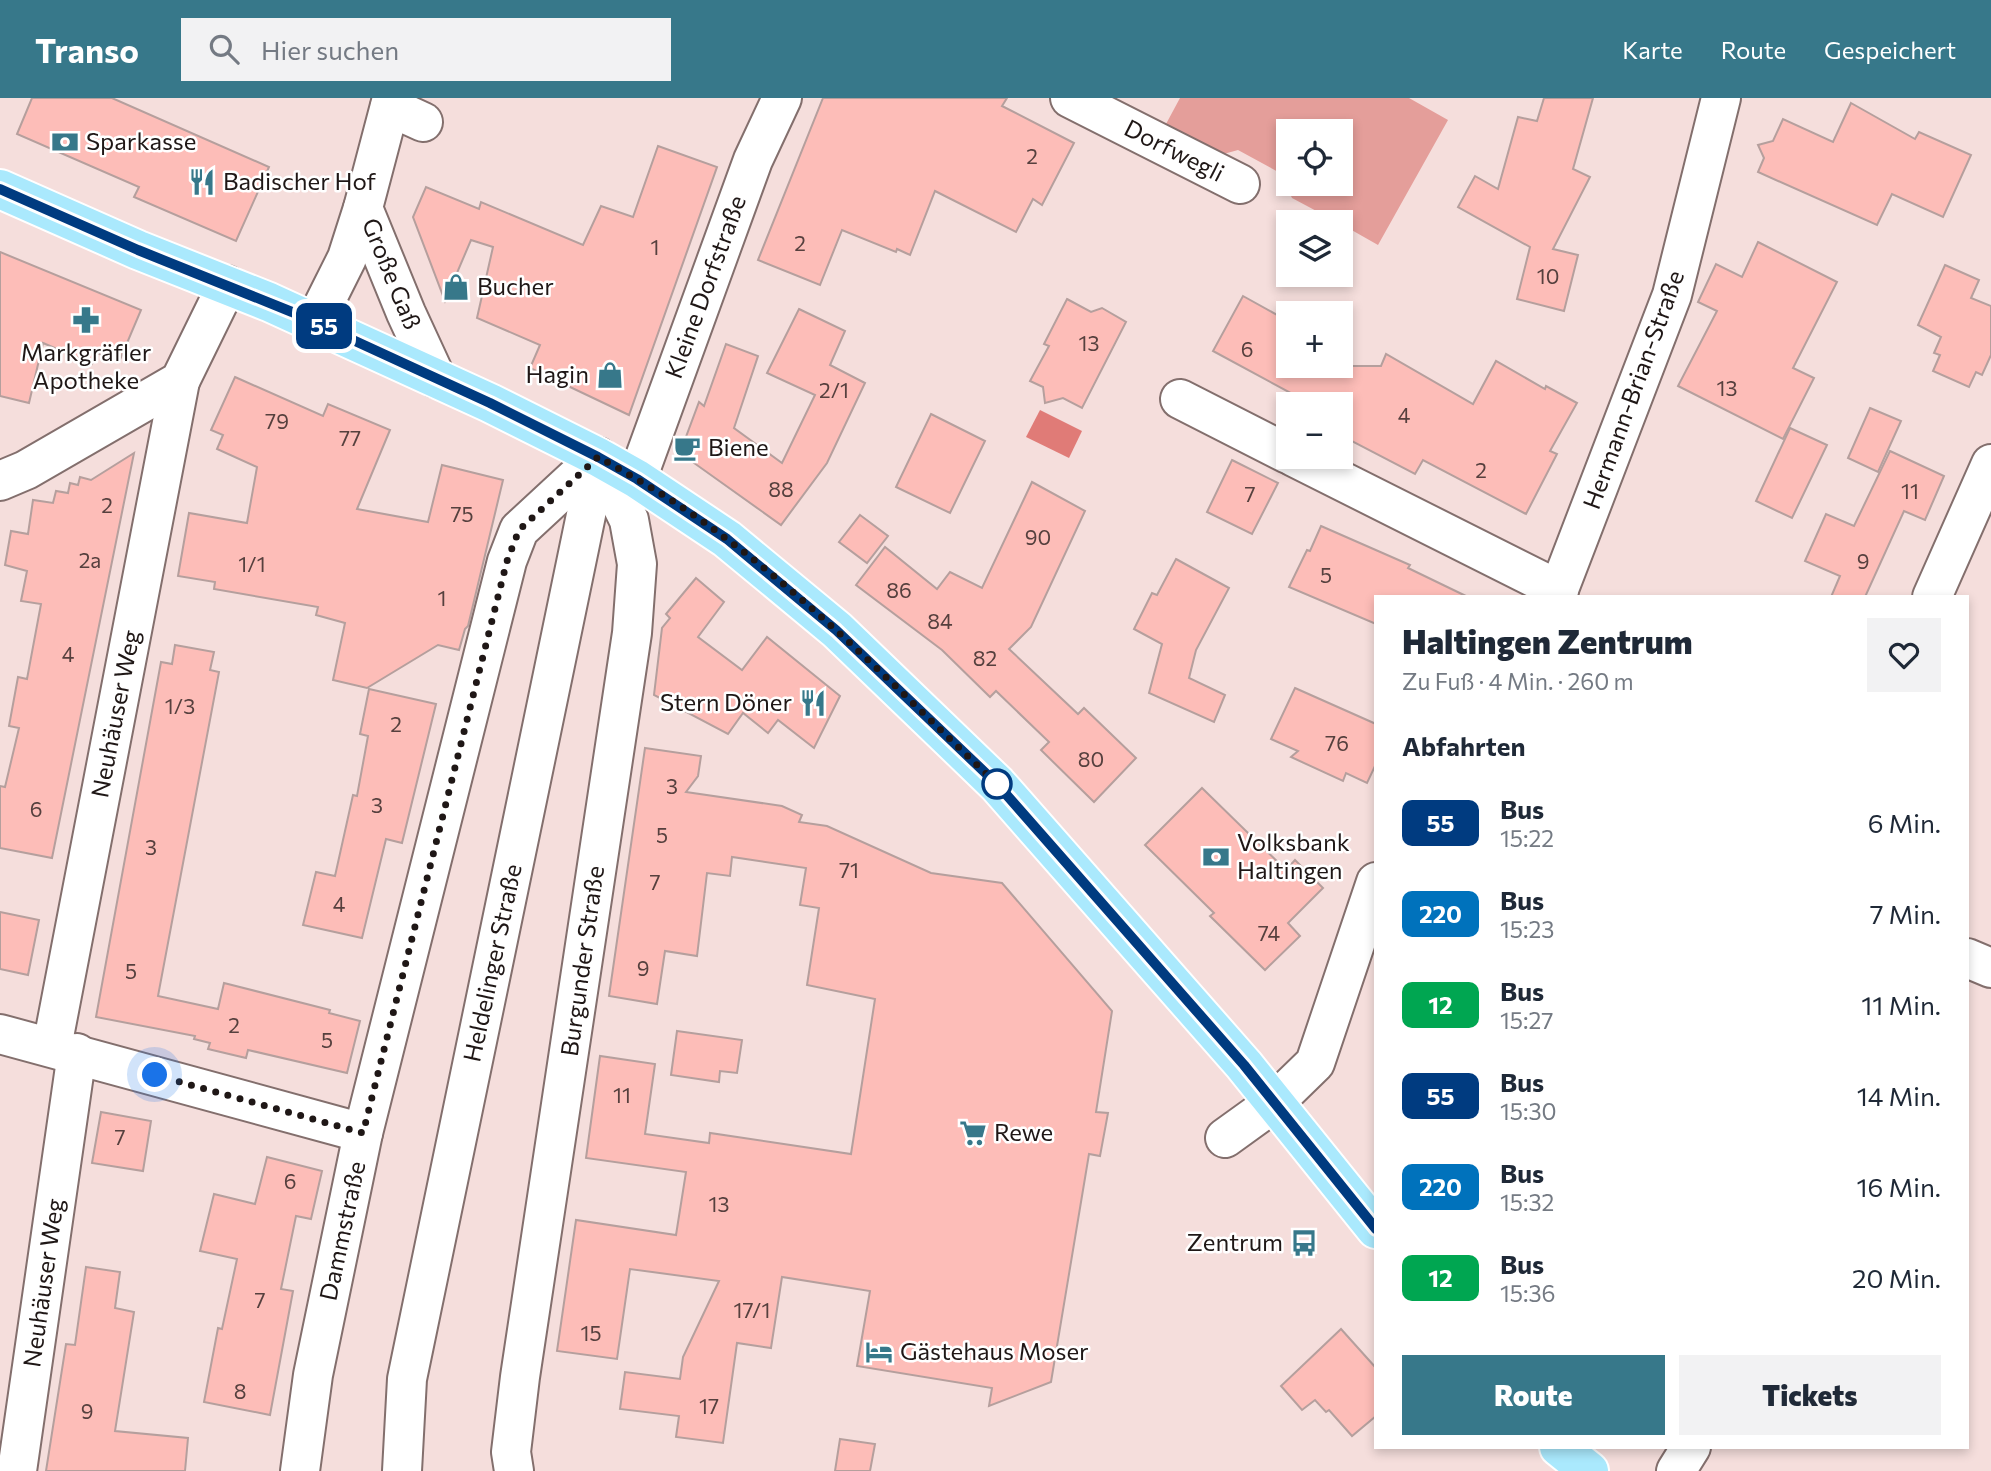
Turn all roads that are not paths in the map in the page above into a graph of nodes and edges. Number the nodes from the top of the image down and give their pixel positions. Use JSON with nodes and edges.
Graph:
{"nodes":[{"id":1,"x":782,"y":98,"type":"edge"},
{"id":2,"x":1070,"y":98,"type":"edge"},
{"id":3,"x":1721,"y":98,"type":"edge"},
{"id":4,"x":402,"y":109,"type":"edge"},
{"id":5,"x":1240,"y":184,"type":"dead end"},
{"id":6,"x":0,"y":189,"type":"edge"},
{"id":7,"x":363,"y":208,"type":"junction"},
{"id":8,"x":227,"y":285,"type":"junction"},
{"id":9,"x":315,"y":322,"type":"junction"},
{"id":10,"x":436,"y":378,"type":"junction"},
{"id":11,"x":180,"y":382,"type":"junction"},
{"id":12,"x":1180,"y":399,"type":"dead end"},
{"id":13,"x":1276,"y":448,"type":"edge"},
{"id":14,"x":598,"y":457,"type":"junction"},
{"id":15,"x":1991,"y":464,"type":"edge"},
{"id":16,"x":1317,"y":469,"type":"edge"},
{"id":17,"x":637,"y":479,"type":"junction"},
{"id":18,"x":0,"y":481,"type":"edge"},
{"id":19,"x":1557,"y":593,"type":"edge"},
{"id":20,"x":1933,"y":595,"type":"edge"},
{"id":21,"x":1374,"y":888,"type":"edge"},
{"id":22,"x":1969,"y":959,"type":"edge"},
{"id":23,"x":1991,"y":968,"type":"edge"},
{"id":24,"x":0,"y":1034,"type":"edge"},
{"id":25,"x":64,"y":1050,"type":"junction"},
{"id":26,"x":1275,"y":1102,"type":"junction"},
{"id":27,"x":363,"y":1133,"type":"junction"},
{"id":28,"x":1225,"y":1138,"type":"dead end"},
{"id":29,"x":1374,"y":1226,"type":"edge"},
{"id":30,"x":1562,"y":1449,"type":"edge"},
{"id":31,"x":1690,"y":1449,"type":"edge"},
{"id":32,"x":17,"y":1471,"type":"edge"},
{"id":33,"x":300,"y":1471,"type":"edge"},
{"id":34,"x":402,"y":1471,"type":"edge"},
{"id":35,"x":514,"y":1471,"type":"edge"},
{"id":36,"x":1589,"y":1471,"type":"edge"},
{"id":37,"x":1676,"y":1471,"type":"edge"}],
"edges":[{"from":1,"to":17,"type":"street","name":"Kleine Dorfstraße"},
{"from":2,"to":5,"type":"street","name":"Dorfwegli"},
{"from":3,"to":19,"type":"street","name":"Hermann-Brian-Straße"},
{"from":4,"to":7,"type":"street","name":"Große Gaß"},
{"from":6,"to":8,"type":"main road"},
{"from":7,"to":9,"type":"street","name":"Große Gaß"},
{"from":7,"to":10,"type":"street","name":"Große Gaß"},
{"from":8,"to":9,"type":"main road"},
{"from":8,"to":11,"type":"street","name":"Neuhäuser Weg"},
{"from":9,"to":10,"type":"main road"},
{"from":10,"to":14,"type":"main road"},
{"from":11,"to":18,"type":"street"},
{"from":11,"to":25,"type":"street","name":"Neuhäuser Weg"},
{"from":12,"to":13,"type":"street"},
{"from":14,"to":17,"type":"main road"},
{"from":14,"to":27,"type":"street","name":"Dammstraße"},
{"from":14,"to":34,"type":"street","name":"Heldelinger Straße"},
{"from":14,"to":35,"type":"street","name":"Burgunder Straße"},
{"from":15,"to":20,"type":"street"},
{"from":16,"to":19,"type":"street"},
{"from":17,"to":26,"type":"main road"},
{"from":21,"to":26,"type":"street"},
{"from":22,"to":23,"type":"street"},
{"from":24,"to":25,"type":"street"},
{"from":25,"to":27,"type":"street"},
{"from":25,"to":32,"type":"street","name":"Neuhäuser Weg"},
{"from":26,"to":28,"type":"street"},
{"from":26,"to":29,"type":"main road"},
{"from":27,"to":33,"type":"street","name":"Dammstraße"},
{"from":30,"to":36,"type":"main road"},
{"from":31,"to":37,"type":"street"}]}
